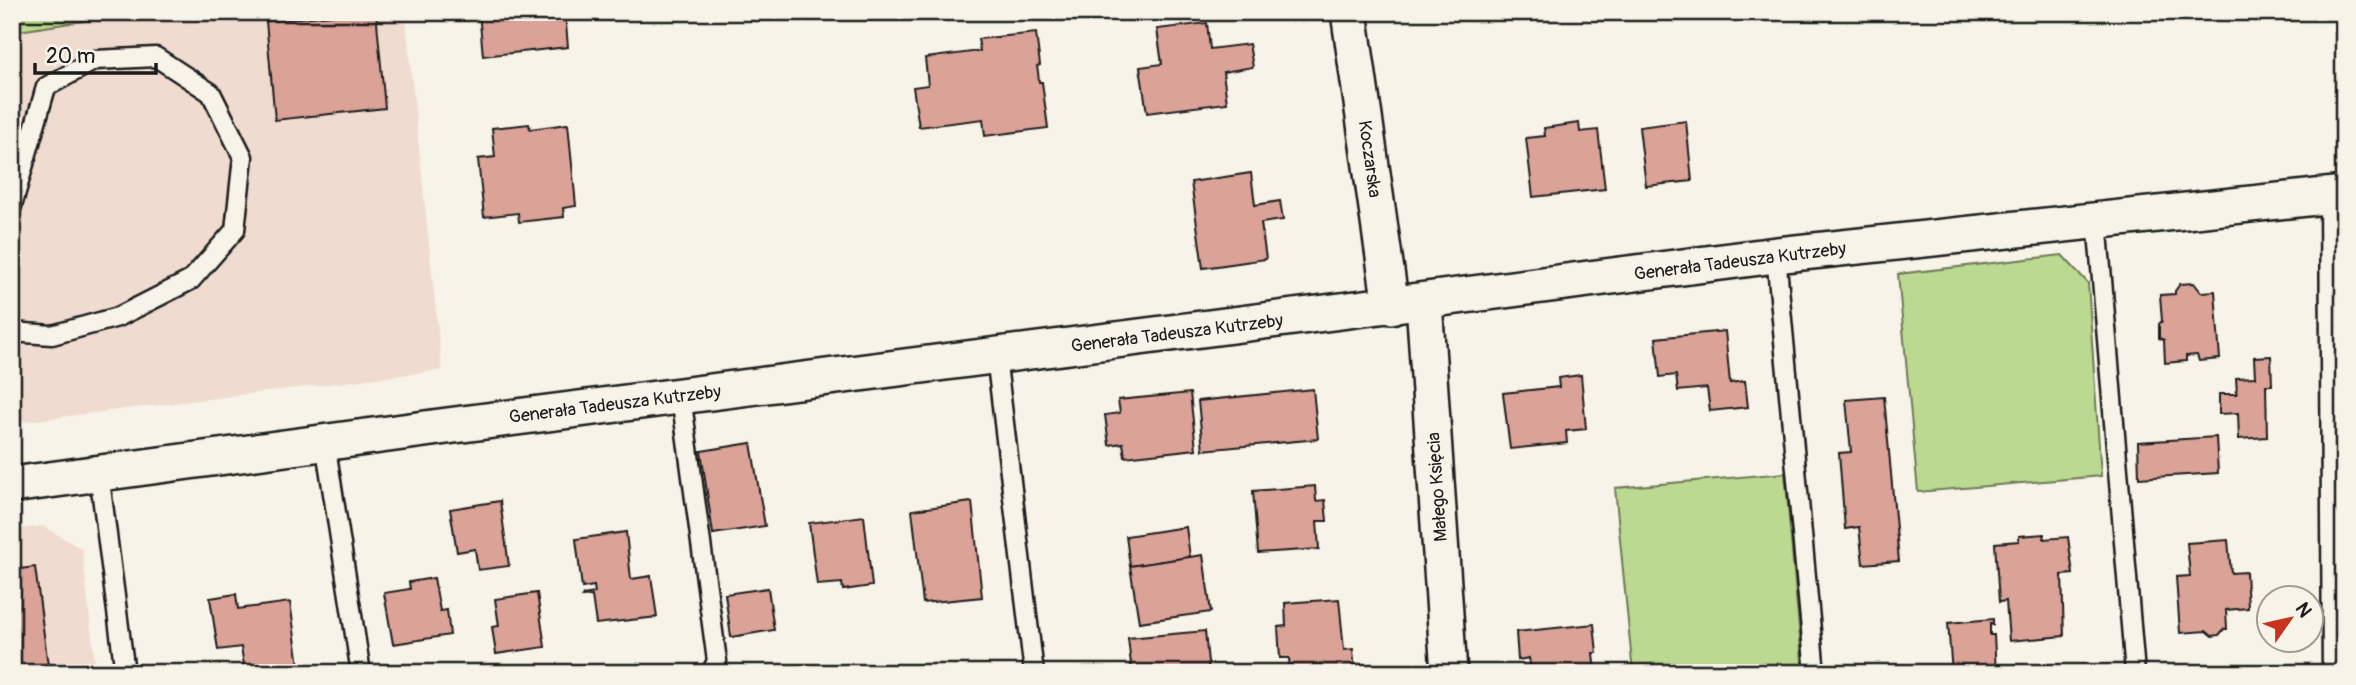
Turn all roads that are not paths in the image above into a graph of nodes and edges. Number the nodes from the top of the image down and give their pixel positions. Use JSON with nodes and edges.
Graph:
{"nodes":[{"id":1,"x":1349,"y":12,"type":"edge"},
{"id":2,"x":2336,"y":195,"type":"edge"},
{"id":3,"x":12,"y":206,"type":"edge"},
{"id":4,"x":2097,"y":220,"type":"junction"},
{"id":5,"x":1776,"y":255,"type":"junction"},
{"id":6,"x":1408,"y":304,"type":"junction"},
{"id":7,"x":12,"y":332,"type":"edge"},
{"id":8,"x":996,"y":356,"type":"junction"},
{"id":9,"x":681,"y":396,"type":"junction"},
{"id":10,"x":325,"y":442,"type":"junction"},
{"id":11,"x":99,"y":473,"type":"junction"},
{"id":12,"x":12,"y":485,"type":"edge"},
{"id":13,"x":125,"y":673,"type":"edge"},
{"id":14,"x":361,"y":673,"type":"edge"},
{"id":15,"x":711,"y":673,"type":"edge"},
{"id":16,"x":1034,"y":673,"type":"edge"},
{"id":17,"x":1449,"y":673,"type":"edge"},
{"id":18,"x":1815,"y":673,"type":"edge"},
{"id":19,"x":2135,"y":673,"type":"edge"},
{"id":20,"x":2332,"y":673,"type":"edge"}],
"edges":[{"from":1,"to":6,"type":"street","name":"Koczarska"},
{"from":2,"to":4,"type":"street","name":"Generała Tadeusza Kutrzeby"},
{"from":2,"to":20,"type":"lane"},
{"from":3,"to":7,"type":"lane"},
{"from":4,"to":5,"type":"street","name":"Generała Tadeusza Kutrzeby"},
{"from":4,"to":19,"type":"lane"},
{"from":5,"to":6,"type":"street","name":"Generała Tadeusza Kutrzeby"},
{"from":5,"to":18,"type":"lane"},
{"from":6,"to":8,"type":"street","name":"Generała Tadeusza Kutrzeby"},
{"from":6,"to":17,"type":"street","name":"Małego Księcia"},
{"from":8,"to":9,"type":"street","name":"Generała Tadeusza Kutrzeby"},
{"from":8,"to":16,"type":"lane"},
{"from":9,"to":10,"type":"street","name":"Generała Tadeusza Kutrzeby"},
{"from":9,"to":15,"type":"lane"},
{"from":10,"to":11,"type":"street","name":"Generała Tadeusza Kutrzeby"},
{"from":10,"to":14,"type":"lane"},
{"from":11,"to":12,"type":"street","name":"Generała Tadeusza Kutrzeby"},
{"from":11,"to":13,"type":"lane"}]}
